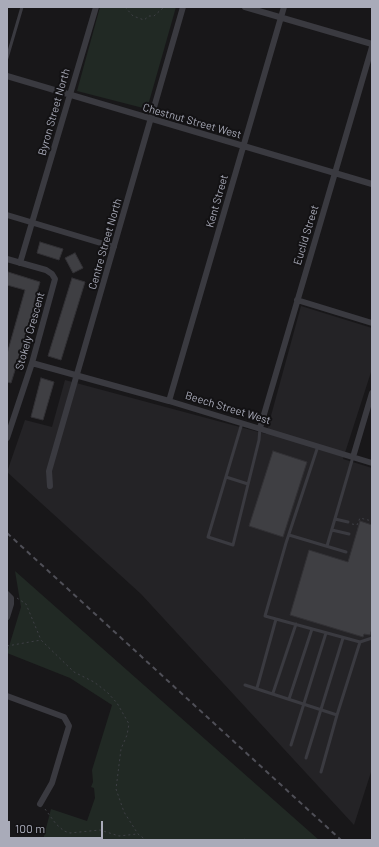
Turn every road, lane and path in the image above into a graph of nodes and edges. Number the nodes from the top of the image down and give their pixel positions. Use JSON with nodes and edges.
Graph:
{"nodes":[{"id":1,"x":22,"y":7,"type":"edge"},
{"id":2,"x":96,"y":7,"type":"edge"},
{"id":3,"x":125,"y":7,"type":"edge"},
{"id":4,"x":164,"y":7,"type":"edge"},
{"id":5,"x":183,"y":7,"type":"edge"},
{"id":6,"x":245,"y":7,"type":"edge"},
{"id":7,"x":284,"y":7,"type":"edge"},
{"id":8,"x":281,"y":18,"type":"junction"},
{"id":9,"x":372,"y":44,"type":"edge"},
{"id":10,"x":372,"y":47,"type":"edge"},
{"id":11,"x":7,"y":58,"type":"edge"},
{"id":12,"x":7,"y":76,"type":"edge"},
{"id":13,"x":69,"y":95,"type":"junction"},
{"id":14,"x":151,"y":119,"type":"junction"},
{"id":15,"x":244,"y":146,"type":"junction"},
{"id":16,"x":335,"y":174,"type":"junction"},
{"id":17,"x":372,"y":184,"type":"edge"},
{"id":18,"x":7,"y":215,"type":"edge"},
{"id":19,"x":32,"y":222,"type":"junction"},
{"id":20,"x":114,"y":247,"type":"junction"},
{"id":21,"x":7,"y":259,"type":"edge"},
{"id":22,"x":20,"y":263,"type":"junction"},
{"id":23,"x":297,"y":300,"type":"junction"},
{"id":24,"x":372,"y":323,"type":"edge"},
{"id":25,"x":32,"y":363,"type":"junction"},
{"id":26,"x":77,"y":375,"type":"junction"},
{"id":27,"x":372,"y":393,"type":"edge"},
{"id":28,"x":169,"y":401,"type":"junction"},
{"id":29,"x":242,"y":423,"type":"junction"},
{"id":30,"x":260,"y":428,"type":"junction"},
{"id":31,"x":7,"y":438,"type":"edge"},
{"id":32,"x":318,"y":446,"type":"junction"},
{"id":33,"x":353,"y":458,"type":"junction"},
{"id":34,"x":372,"y":463,"type":"edge"},
{"id":35,"x":226,"y":477,"type":"junction"},
{"id":36,"x":248,"y":484,"type":"junction"},
{"id":37,"x":50,"y":486,"type":"dead end"},
{"id":38,"x":335,"y":519,"type":"junction"},
{"id":39,"x":372,"y":521,"type":"edge"},
{"id":40,"x":348,"y":522,"type":"joint"},
{"id":41,"x":332,"y":530,"type":"junction"},
{"id":42,"x":349,"y":534,"type":"dead end"},
{"id":43,"x":288,"y":535,"type":"junction"},
{"id":44,"x":327,"y":546,"type":"junction"},
{"id":45,"x":346,"y":552,"type":"dead end"},
{"id":46,"x":11,"y":596,"type":"edge"},
{"id":47,"x":7,"y":617,"type":"edge"},
{"id":48,"x":276,"y":619,"type":"junction"},
{"id":49,"x":296,"y":624,"type":"junction"},
{"id":50,"x":312,"y":629,"type":"junction"},
{"id":51,"x":326,"y":633,"type":"junction"},
{"id":52,"x":343,"y":638,"type":"junction"},
{"id":53,"x":372,"y":638,"type":"edge"},
{"id":54,"x":41,"y":640,"type":"junction"},
{"id":55,"x":360,"y":642,"type":"junction"},
{"id":56,"x":7,"y":646,"type":"edge"},
{"id":57,"x":245,"y":685,"type":"dead end"},
{"id":58,"x":257,"y":688,"type":"junction"},
{"id":59,"x":273,"y":693,"type":"junction"},
{"id":60,"x":7,"y":696,"type":"edge"},
{"id":61,"x":289,"y":699,"type":"junction"},
{"id":62,"x":305,"y":704,"type":"junction"},
{"id":63,"x":321,"y":710,"type":"junction"},
{"id":64,"x":337,"y":714,"type":"junction"},
{"id":65,"x":291,"y":745,"type":"dead end"},
{"id":66,"x":306,"y":758,"type":"dead end"},
{"id":67,"x":321,"y":772,"type":"dead end"},
{"id":68,"x":40,"y":804,"type":"joint"},
{"id":69,"x":138,"y":834,"type":"junction"},
{"id":70,"x":146,"y":840,"type":"edge"}],
"edges":[{"from":1,"to":11,"type":"lane"},
{"from":2,"to":13,"type":"street","name":"Byron Street North"},
{"from":3,"to":4,"type":"path"},
{"from":5,"to":14,"type":"street","name":"Centre Street North"},
{"from":6,"to":8,"type":"street"},
{"from":7,"to":8,"type":"street","name":"Kent Street"},
{"from":8,"to":9,"type":"street"},
{"from":8,"to":15,"type":"street","name":"Kent Street"},
{"from":10,"to":16,"type":"street","name":"Euclid Street"},
{"from":12,"to":13,"type":"street","name":"Chestnut Street West"},
{"from":13,"to":14,"type":"street","name":"Chestnut Street West"},
{"from":13,"to":19,"type":"street","name":"Byron Street North"},
{"from":14,"to":15,"type":"street","name":"Chestnut Street West"},
{"from":14,"to":20,"type":"street","name":"Centre Street North"},
{"from":15,"to":16,"type":"street","name":"Chestnut Street West"},
{"from":15,"to":28,"type":"street","name":"Kent Street"},
{"from":16,"to":17,"type":"street","name":"Chestnut Street West"},
{"from":16,"to":23,"type":"street","name":"Euclid Street"},
{"from":18,"to":19,"type":"street"},
{"from":19,"to":20,"type":"street"},
{"from":19,"to":22,"type":"street","name":"Byron Street North"},
{"from":20,"to":26,"type":"street","name":"Centre Street North"},
{"from":21,"to":22,"type":"street","name":"Stokely Crescent"},
{"from":22,"to":25,"type":"street","name":"Stokely Crescent"},
{"from":23,"to":24,"type":"street"},
{"from":23,"to":30,"type":"street","name":"Euclid Street"},
{"from":25,"to":26,"type":"street","name":"Beech Street West"},
{"from":25,"to":31,"type":"street","name":"Stokely Crescent"},
{"from":26,"to":28,"type":"street","name":"Beech Street West"},
{"from":26,"to":37,"type":"street","name":"Centre Street North"},
{"from":27,"to":33,"type":"street"},
{"from":28,"to":29,"type":"street","name":"Beech Street West"},
{"from":29,"to":30,"type":"street","name":"Beech Street West"},
{"from":29,"to":35,"type":"lane"},
{"from":30,"to":32,"type":"street","name":"Beech Street West"},
{"from":30,"to":36,"type":"lane"},
{"from":32,"to":33,"type":"street","name":"Beech Street West"},
{"from":32,"to":43,"type":"lane"},
{"from":33,"to":34,"type":"street","name":"Beech Street West"},
{"from":33,"to":38,"type":"lane"},
{"from":35,"to":36,"type":"lane"},
{"from":35,"to":36,"type":"lane"},
{"from":38,"to":40,"type":"lane"},
{"from":38,"to":41,"type":"lane"},
{"from":39,"to":40,"type":"path"},
{"from":41,"to":42,"type":"lane"},
{"from":41,"to":44,"type":"lane"},
{"from":43,"to":44,"type":"lane"},
{"from":43,"to":48,"type":"lane"},
{"from":44,"to":45,"type":"lane"},
{"from":46,"to":47,"type":"street"},
{"from":46,"to":54,"type":"path"},
{"from":48,"to":49,"type":"lane"},
{"from":48,"to":58,"type":"lane"},
{"from":49,"to":50,"type":"lane"},
{"from":49,"to":59,"type":"lane"},
{"from":50,"to":51,"type":"lane"},
{"from":50,"to":61,"type":"lane"},
{"from":51,"to":52,"type":"lane"},
{"from":51,"to":62,"type":"lane"},
{"from":52,"to":55,"type":"lane"},
{"from":52,"to":63,"type":"lane"},
{"from":53,"to":55,"type":"lane"},
{"from":54,"to":56,"type":"path"},
{"from":54,"to":69,"type":"path"},
{"from":55,"to":64,"type":"lane"},
{"from":57,"to":58,"type":"lane"},
{"from":58,"to":59,"type":"lane"},
{"from":59,"to":61,"type":"lane"},
{"from":60,"to":68,"type":"street"},
{"from":61,"to":62,"type":"lane"},
{"from":62,"to":63,"type":"lane"},
{"from":62,"to":65,"type":"lane"},
{"from":63,"to":64,"type":"lane"},
{"from":63,"to":66,"type":"lane"},
{"from":64,"to":67,"type":"lane"},
{"from":68,"to":69,"type":"path"},
{"from":69,"to":70,"type":"path"}]}
